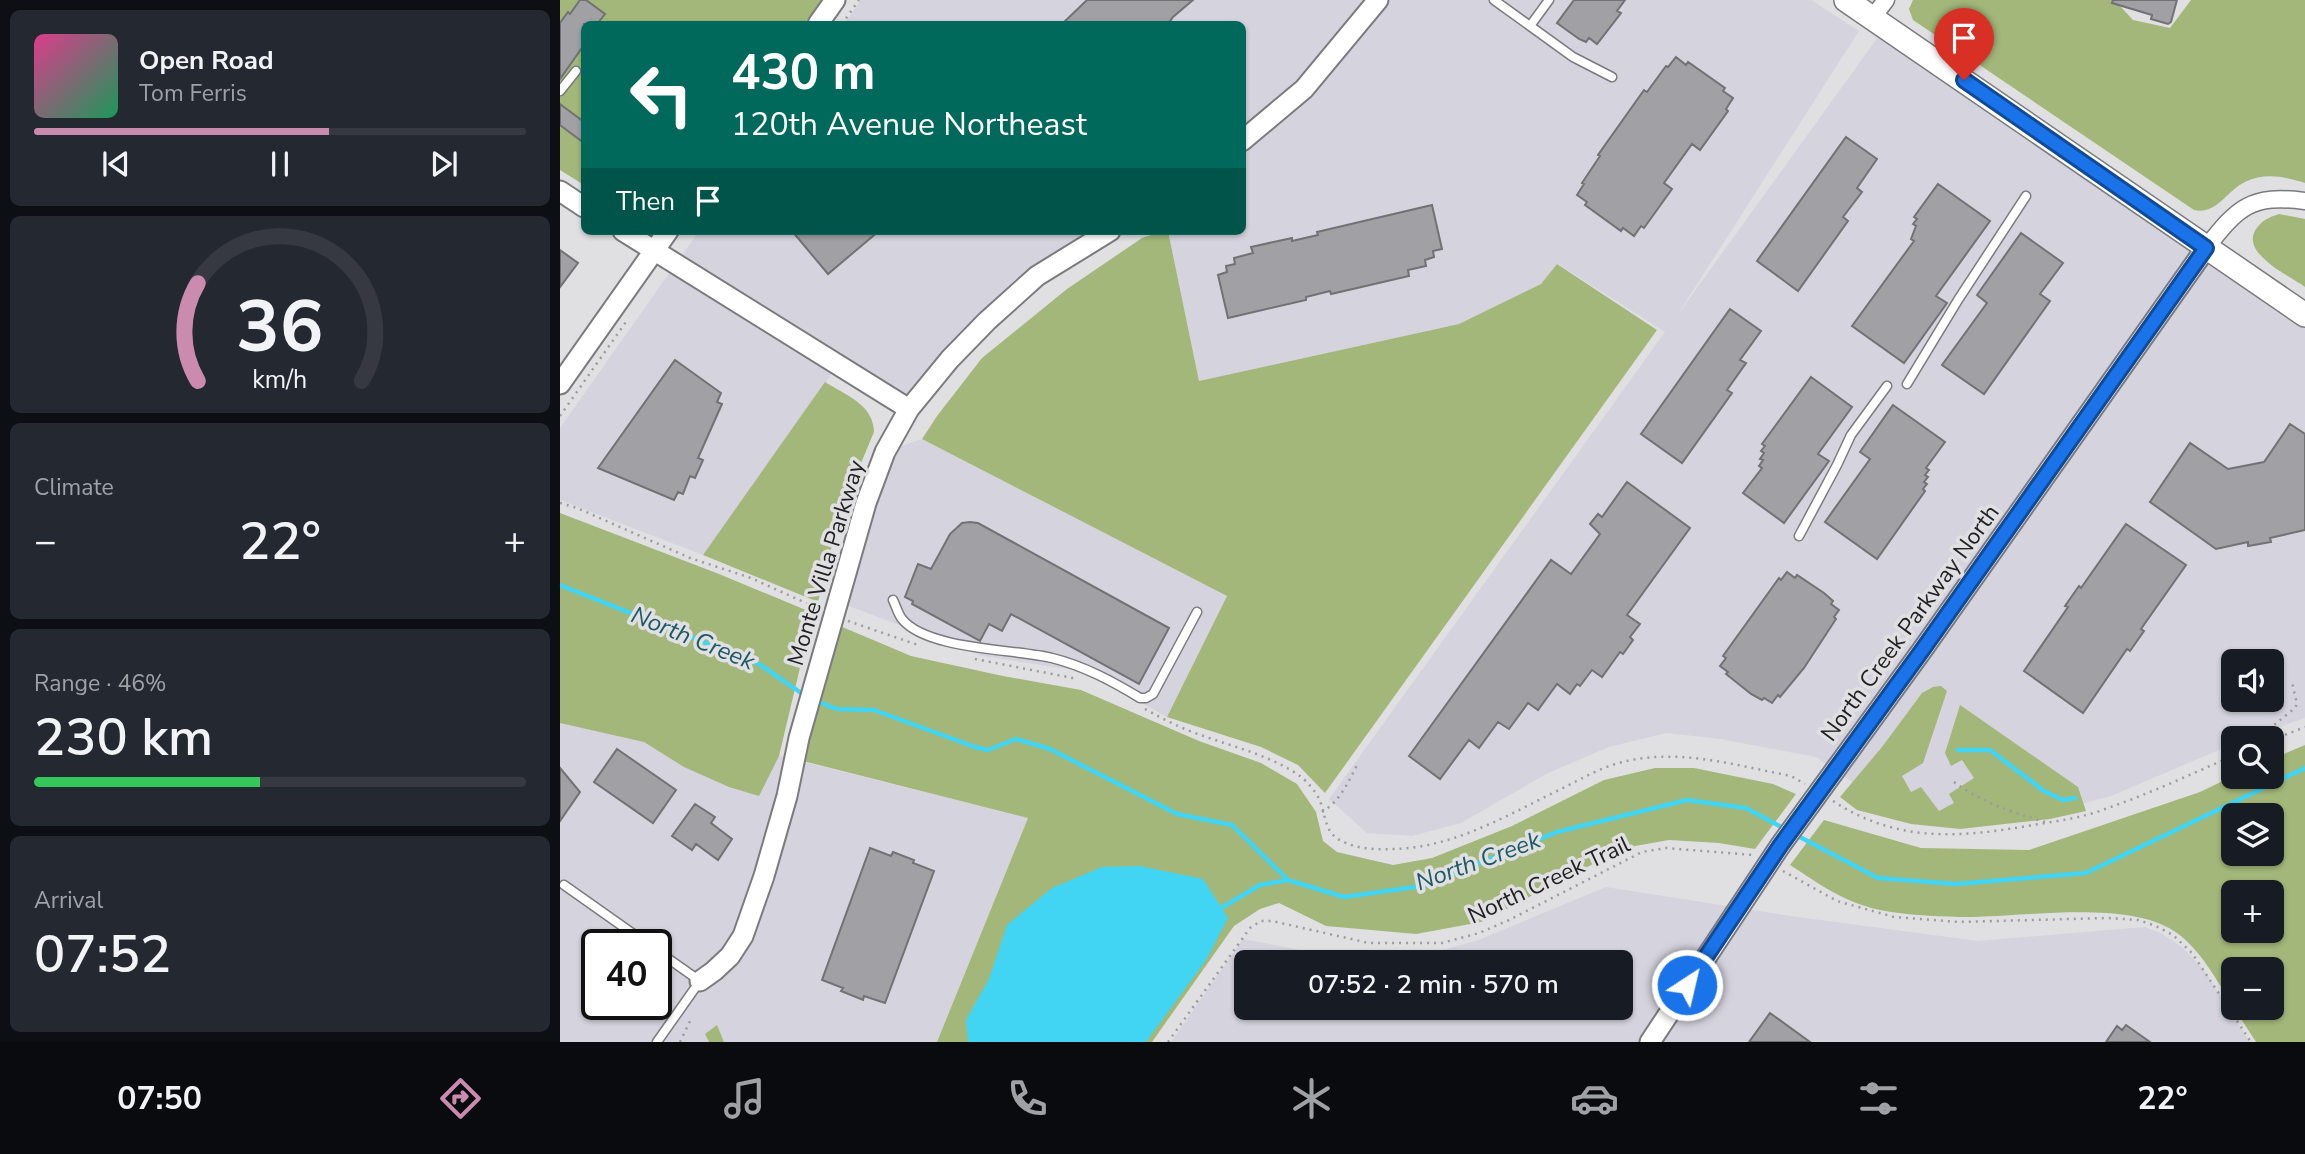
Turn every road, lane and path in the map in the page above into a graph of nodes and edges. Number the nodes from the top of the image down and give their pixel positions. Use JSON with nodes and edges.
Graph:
{"nodes":[{"id":1,"x":835,"y":0,"type":"edge"},
{"id":2,"x":859,"y":0,"type":"edge"},
{"id":3,"x":1378,"y":0,"type":"edge"},
{"id":4,"x":1494,"y":0,"type":"edge"},
{"id":5,"x":1549,"y":0,"type":"edge"},
{"id":6,"x":1846,"y":0,"type":"edge"},
{"id":7,"x":1882,"y":15,"type":"edge"},
{"id":8,"x":820,"y":21,"type":"edge"},
{"id":9,"x":844,"y":21,"type":"edge"},
{"id":10,"x":1530,"y":26,"type":"junction"},
{"id":11,"x":576,"y":71,"type":"dead end"},
{"id":12,"x":1612,"y":77,"type":"dead end"},
{"id":13,"x":560,"y":91,"type":"edge"},
{"id":14,"x":1246,"y":138,"type":"edge"},
{"id":15,"x":560,"y":191,"type":"edge"},
{"id":16,"x":2026,"y":196,"type":"dead end"},
{"id":17,"x":2305,"y":201,"type":"edge"},
{"id":18,"x":581,"y":205,"type":"edge"},
{"id":19,"x":629,"y":235,"type":"edge"},
{"id":20,"x":665,"y":235,"type":"edge"},
{"id":21,"x":1104,"y":235,"type":"edge"},
{"id":22,"x":2206,"y":248,"type":"junction"},
{"id":23,"x":654,"y":251,"type":"junction"},
{"id":24,"x":2305,"y":315,"type":"edge"},
{"id":25,"x":560,"y":384,"type":"edge"},
{"id":26,"x":1908,"y":384,"type":"dead end"},
{"id":27,"x":1887,"y":386,"type":"dead end"},
{"id":28,"x":909,"y":410,"type":"junction"},
{"id":29,"x":1799,"y":536,"type":"dead end"},
{"id":30,"x":893,"y":600,"type":"dead end"},
{"id":31,"x":1197,"y":612,"type":"dead end"},
{"id":32,"x":2291,"y":682,"type":"dead end"},
{"id":33,"x":2273,"y":726,"type":"edge"},
{"id":34,"x":2305,"y":727,"type":"edge"},
{"id":35,"x":2284,"y":735,"type":"edge"},
{"id":36,"x":2221,"y":761,"type":"edge"},
{"id":37,"x":1357,"y":765,"type":"dead end"},
{"id":38,"x":1303,"y":778,"type":"dead end"},
{"id":39,"x":1954,"y":782,"type":"dead end"},
{"id":40,"x":1805,"y":784,"type":"dead end"},
{"id":41,"x":1834,"y":802,"type":"dead end"},
{"id":42,"x":1322,"y":812,"type":"junction"},
{"id":43,"x":2048,"y":823,"type":"junction"},
{"id":44,"x":1754,"y":855,"type":"dead end"},
{"id":45,"x":1780,"y":870,"type":"dead end"},
{"id":46,"x":564,"y":885,"type":"dead end"},
{"id":47,"x":626,"y":929,"type":"edge"},
{"id":48,"x":672,"y":961,"type":"edge"},
{"id":49,"x":700,"y":981,"type":"junction"},
{"id":50,"x":692,"y":1017,"type":"dead end"},
{"id":51,"x":1654,"y":1035,"type":"edge"},
{"id":52,"x":657,"y":1042,"type":"edge"},
{"id":53,"x":680,"y":1042,"type":"edge"},
{"id":54,"x":1168,"y":1042,"type":"edge"},
{"id":55,"x":2251,"y":1042,"type":"edge"}],
"edges":[{"from":1,"to":8,"type":"street"},
{"from":2,"to":9,"type":"path"},
{"from":3,"to":14,"type":"street"},
{"from":4,"to":10,"type":"lane"},
{"from":5,"to":10,"type":"lane"},
{"from":6,"to":7,"type":"main road"},
{"from":7,"to":22,"type":"main road"},
{"from":10,"to":12,"type":"lane"},
{"from":11,"to":13,"type":"lane"},
{"from":15,"to":18,"type":"street"},
{"from":16,"to":26,"type":"lane"},
{"from":17,"to":22,"type":"street"},
{"from":19,"to":23,"type":"street"},
{"from":20,"to":23,"type":"street"},
{"from":21,"to":28,"type":"street","name":"Monte Villa Parkway"},
{"from":22,"to":24,"type":"main road"},
{"from":22,"to":51,"type":"street","name":"North Creek Parkway North"},
{"from":23,"to":25,"type":"street"},
{"from":23,"to":28,"type":"street"},
{"from":27,"to":29,"type":"lane"},
{"from":28,"to":49,"type":"street","name":"Monte Villa Parkway"},
{"from":30,"to":31,"type":"lane"},
{"from":32,"to":33,"type":"path"},
{"from":34,"to":35,"type":"path"},
{"from":36,"to":43,"type":"path"},
{"from":37,"to":42,"type":"path"},
{"from":38,"to":42,"type":"path"},
{"from":39,"to":43,"type":"path"},
{"from":40,"to":42,"type":"path"},
{"from":41,"to":43,"type":"path"},
{"from":44,"to":54,"type":"path","name":"North Creek Trail"},
{"from":45,"to":55,"type":"path"},
{"from":46,"to":47,"type":"lane"},
{"from":48,"to":49,"type":"lane"},
{"from":49,"to":52,"type":"lane"},
{"from":50,"to":53,"type":"path"}]}
